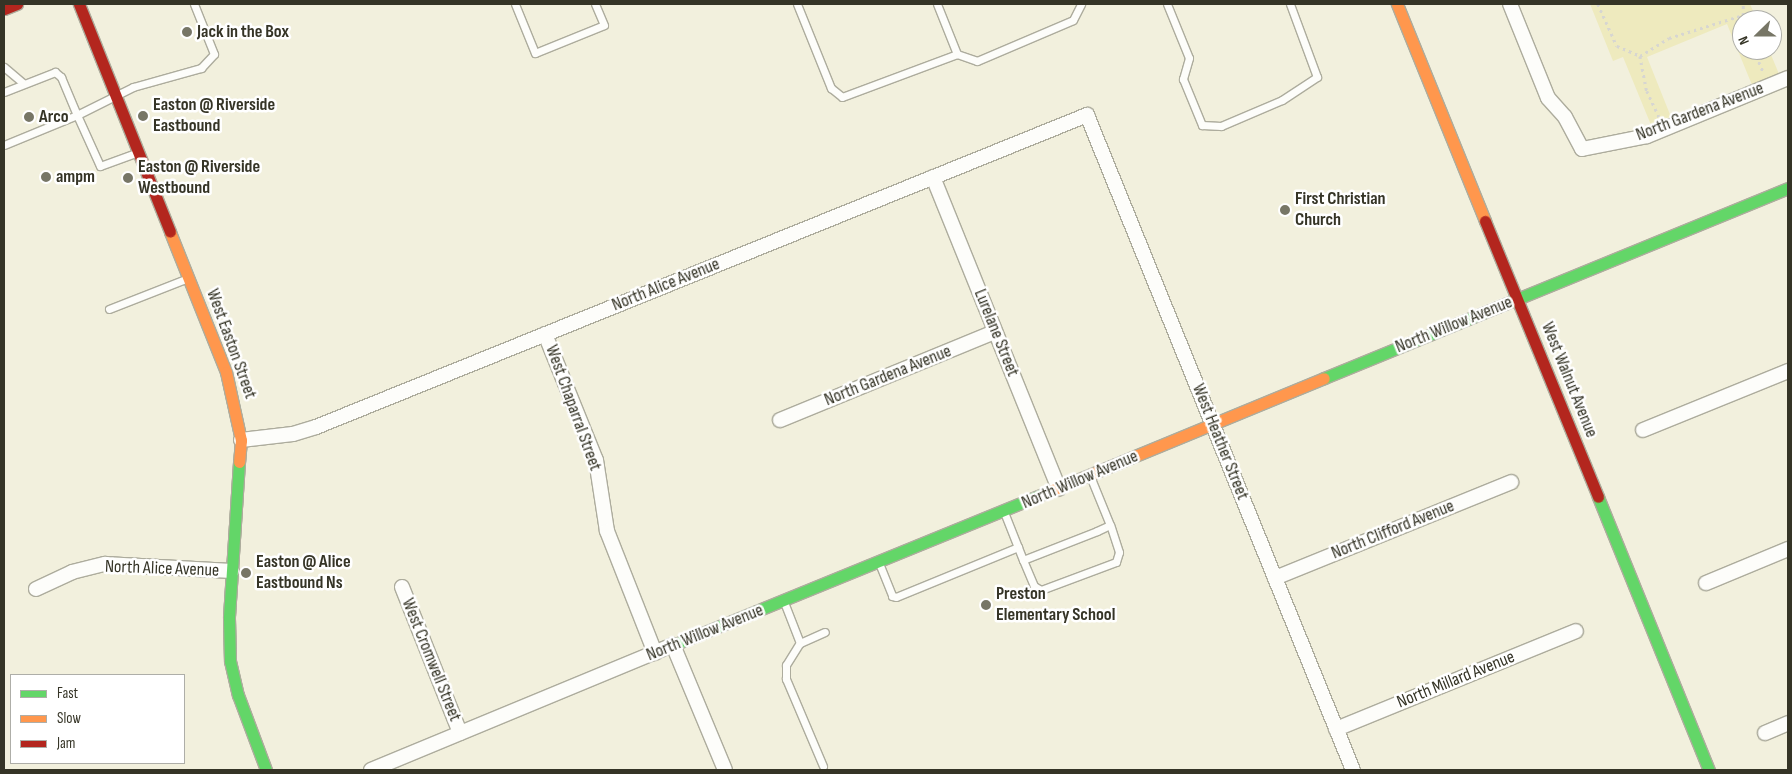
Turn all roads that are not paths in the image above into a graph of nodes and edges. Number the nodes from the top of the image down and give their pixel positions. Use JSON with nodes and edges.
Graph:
{"nodes":[{"id":1,"x":17,"y":4,"type":"edge"},
{"id":2,"x":79,"y":4,"type":"edge"},
{"id":3,"x":194,"y":4,"type":"edge"},
{"id":4,"x":515,"y":4,"type":"edge"},
{"id":5,"x":595,"y":4,"type":"edge"},
{"id":6,"x":796,"y":4,"type":"edge"},
{"id":7,"x":937,"y":4,"type":"edge"},
{"id":8,"x":1082,"y":4,"type":"edge"},
{"id":9,"x":1167,"y":4,"type":"edge"},
{"id":10,"x":1290,"y":4,"type":"edge"},
{"id":11,"x":1397,"y":4,"type":"edge"},
{"id":12,"x":1510,"y":4,"type":"edge"},
{"id":13,"x":4,"y":9,"type":"edge"},
{"id":14,"x":957,"y":54,"type":"junction"},
{"id":15,"x":4,"y":67,"type":"edge"},
{"id":16,"x":1788,"y":78,"type":"edge"},
{"id":17,"x":23,"y":83,"type":"junction"},
{"id":18,"x":4,"y":92,"type":"edge"},
{"id":19,"x":115,"y":94,"type":"junction"},
{"id":20,"x":77,"y":115,"type":"junction"},
{"id":21,"x":1087,"y":115,"type":"joint"},
{"id":22,"x":4,"y":145,"type":"edge"},
{"id":23,"x":138,"y":152,"type":"junction"},
{"id":24,"x":932,"y":177,"type":"junction"},
{"id":25,"x":1788,"y":188,"type":"edge"},
{"id":26,"x":188,"y":278,"type":"junction"},
{"id":27,"x":1517,"y":299,"type":"junction"},
{"id":28,"x":109,"y":309,"type":"dead end"},
{"id":29,"x":995,"y":332,"type":"junction"},
{"id":30,"x":545,"y":334,"type":"junction"},
{"id":31,"x":1788,"y":371,"type":"edge"},
{"id":32,"x":780,"y":420,"type":"dead end"},
{"id":33,"x":1213,"y":424,"type":"junction"},
{"id":34,"x":1643,"y":430,"type":"dead end"},
{"id":35,"x":241,"y":440,"type":"junction"},
{"id":36,"x":1090,"y":476,"type":"junction"},
{"id":37,"x":1511,"y":482,"type":"dead end"},
{"id":38,"x":1059,"y":489,"type":"junction"},
{"id":39,"x":1004,"y":512,"type":"junction"},
{"id":40,"x":1110,"y":525,"type":"junction"},
{"id":41,"x":1018,"y":547,"type":"junction"},
{"id":42,"x":1788,"y":549,"type":"edge"},
{"id":43,"x":1023,"y":560,"type":"junction"},
{"id":44,"x":878,"y":562,"type":"junction"},
{"id":45,"x":232,"y":571,"type":"junction"},
{"id":46,"x":1275,"y":578,"type":"junction"},
{"id":47,"x":1706,"y":583,"type":"dead end"},
{"id":48,"x":402,"y":587,"type":"dead end"},
{"id":49,"x":36,"y":589,"type":"dead end"},
{"id":50,"x":784,"y":601,"type":"junction"},
{"id":51,"x":1576,"y":631,"type":"dead end"},
{"id":52,"x":825,"y":632,"type":"dead end"},
{"id":53,"x":800,"y":643,"type":"junction"},
{"id":54,"x":674,"y":645,"type":"junction"},
{"id":55,"x":655,"y":653,"type":"junction"},
{"id":56,"x":1788,"y":723,"type":"edge"},
{"id":57,"x":1336,"y":729,"type":"junction"},
{"id":58,"x":1765,"y":732,"type":"dead end"},
{"id":59,"x":460,"y":733,"type":"junction"},
{"id":60,"x":823,"y":766,"type":"dead end"},
{"id":61,"x":266,"y":770,"type":"edge"},
{"id":62,"x":372,"y":770,"type":"edge"},
{"id":63,"x":725,"y":770,"type":"edge"},
{"id":64,"x":1353,"y":770,"type":"edge"},
{"id":65,"x":1709,"y":770,"type":"edge"}],
"edges":[{"from":1,"to":13,"type":"street"},
{"from":2,"to":19,"type":"street","name":"West Easton Street"},
{"from":3,"to":19,"type":"lane"},
{"from":4,"to":5,"type":"lane"},
{"from":6,"to":14,"type":"lane"},
{"from":7,"to":14,"type":"lane"},
{"from":8,"to":14,"type":"lane"},
{"from":9,"to":10,"type":"lane"},
{"from":11,"to":27,"type":"street","name":"West Walnut Avenue"},
{"from":12,"to":16,"type":"street","name":"North Gardena Avenue"},
{"from":15,"to":17,"type":"lane"},
{"from":17,"to":18,"type":"lane"},
{"from":17,"to":20,"type":"lane"},
{"from":19,"to":20,"type":"lane"},
{"from":19,"to":23,"type":"street","name":"West Easton Street"},
{"from":20,"to":22,"type":"lane"},
{"from":20,"to":23,"type":"lane"},
{"from":21,"to":24,"type":"street","name":"North Alice Avenue"},
{"from":21,"to":33,"type":"street","name":"West Heather Street"},
{"from":23,"to":26,"type":"street","name":"West Easton Street"},
{"from":24,"to":29,"type":"street","name":"Lurelane Street"},
{"from":24,"to":30,"type":"street","name":"North Alice Avenue"},
{"from":25,"to":27,"type":"street","name":"North Willow Avenue"},
{"from":26,"to":28,"type":"lane"},
{"from":26,"to":35,"type":"street","name":"West Easton Street"},
{"from":27,"to":33,"type":"street","name":"North Willow Avenue"},
{"from":27,"to":65,"type":"street","name":"West Walnut Avenue"},
{"from":29,"to":32,"type":"street","name":"North Gardena Avenue"},
{"from":29,"to":38,"type":"street","name":"Lurelane Street"},
{"from":30,"to":35,"type":"street","name":"North Alice Avenue"},
{"from":30,"to":55,"type":"street","name":"West Chaparral Street"},
{"from":31,"to":34,"type":"street"},
{"from":33,"to":36,"type":"street","name":"North Willow Avenue"},
{"from":33,"to":46,"type":"street","name":"West Heather Street"},
{"from":35,"to":45,"type":"street","name":"West Easton Street"},
{"from":36,"to":38,"type":"street","name":"North Willow Avenue"},
{"from":36,"to":40,"type":"lane"},
{"from":37,"to":46,"type":"street","name":"North Clifford Avenue"},
{"from":38,"to":39,"type":"street","name":"North Willow Avenue"},
{"from":39,"to":41,"type":"lane"},
{"from":39,"to":44,"type":"street","name":"North Willow Avenue"},
{"from":40,"to":43,"type":"lane"},
{"from":40,"to":43,"type":"lane"},
{"from":41,"to":43,"type":"lane"},
{"from":41,"to":44,"type":"lane"},
{"from":42,"to":47,"type":"street"},
{"from":44,"to":50,"type":"street","name":"North Willow Avenue"},
{"from":45,"to":49,"type":"street","name":"North Alice Avenue"},
{"from":45,"to":61,"type":"street","name":"West Easton Street"},
{"from":46,"to":57,"type":"street","name":"West Heather Street"},
{"from":48,"to":59,"type":"street","name":"West Cromwell Street"},
{"from":50,"to":53,"type":"lane"},
{"from":50,"to":54,"type":"street","name":"North Willow Avenue"},
{"from":51,"to":57,"type":"street","name":"North Millard Avenue"},
{"from":52,"to":53,"type":"lane"},
{"from":53,"to":60,"type":"lane"},
{"from":54,"to":55,"type":"street","name":"North Willow Avenue"},
{"from":54,"to":63,"type":"street"},
{"from":55,"to":59,"type":"street","name":"North Willow Avenue"},
{"from":56,"to":58,"type":"street"},
{"from":57,"to":64,"type":"street","name":"West Heather Street"},
{"from":59,"to":62,"type":"street","name":"North Willow Avenue"}]}
